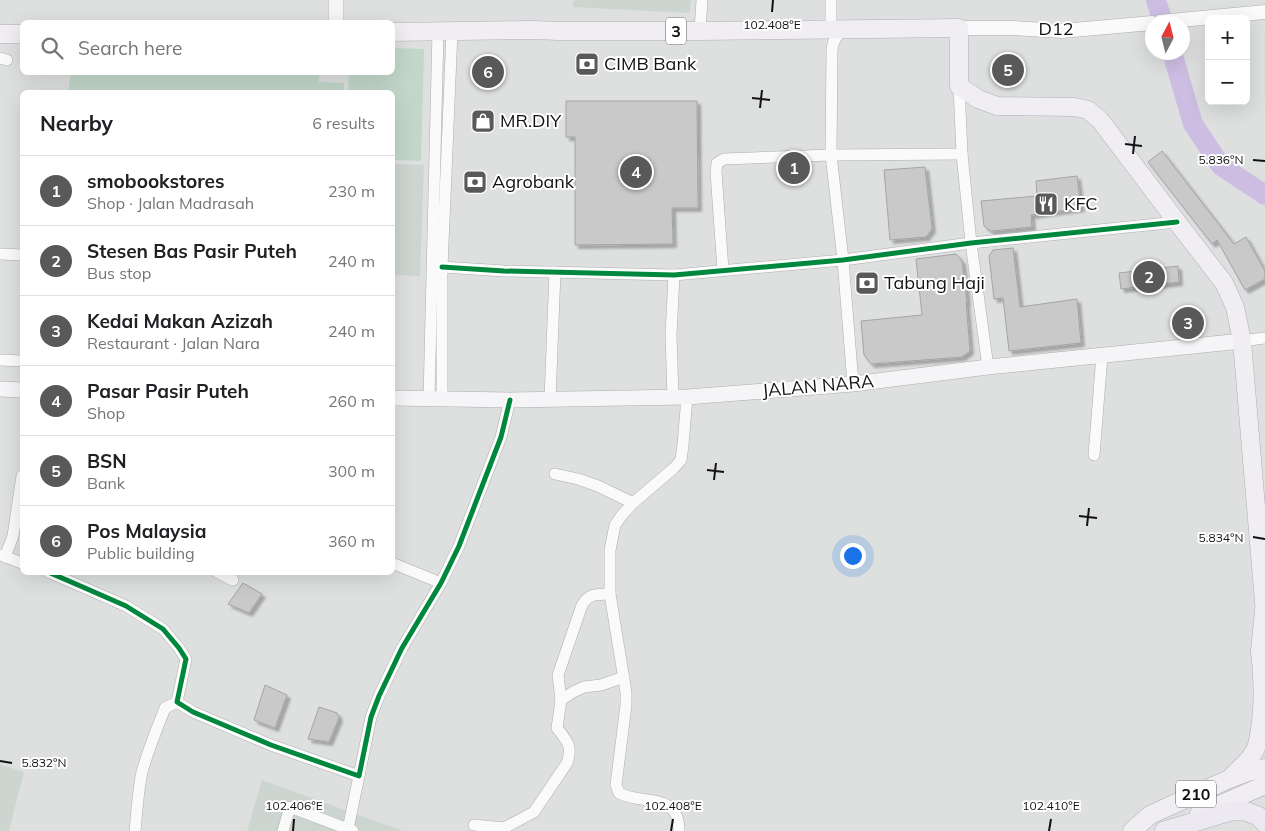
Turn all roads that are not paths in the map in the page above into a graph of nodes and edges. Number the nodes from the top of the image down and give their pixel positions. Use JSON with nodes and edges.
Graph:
{"nodes":[{"id":1,"x":336,"y":0,"type":"edge"},
{"id":2,"x":702,"y":0,"type":"edge"},
{"id":3,"x":831,"y":0,"type":"edge"},
{"id":4,"x":1265,"y":12,"type":"edge"},
{"id":5,"x":1238,"y":15,"type":"edge"},
{"id":6,"x":1205,"y":18,"type":"edge"},
{"id":7,"x":336,"y":20,"type":"edge"},
{"id":8,"x":1190,"y":20,"type":"edge"},
{"id":9,"x":1145,"y":24,"type":"edge"},
{"id":10,"x":959,"y":28,"type":"junction"},
{"id":11,"x":838,"y":30,"type":"junction"},
{"id":12,"x":700,"y":31,"type":"junction"},
{"id":13,"x":395,"y":32,"type":"edge"},
{"id":14,"x":445,"y":32,"type":"junction"},
{"id":15,"x":0,"y":34,"type":"edge"},
{"id":16,"x":20,"y":34,"type":"edge"},
{"id":17,"x":959,"y":86,"type":"junction"},
{"id":18,"x":962,"y":154,"type":"junction"},
{"id":19,"x":831,"y":155,"type":"junction"},
{"id":20,"x":1177,"y":222,"type":"junction"},
{"id":21,"x":971,"y":243,"type":"junction"},
{"id":22,"x":0,"y":254,"type":"edge"},
{"id":23,"x":20,"y":255,"type":"edge"},
{"id":24,"x":843,"y":260,"type":"junction"},
{"id":25,"x":442,"y":267,"type":"junction"},
{"id":26,"x":723,"y":270,"type":"junction"},
{"id":27,"x":555,"y":272,"type":"junction"},
{"id":28,"x":674,"y":275,"type":"junction"},
{"id":29,"x":1265,"y":338,"type":"edge"},
{"id":30,"x":1242,"y":341,"type":"junction"},
{"id":31,"x":1102,"y":355,"type":"junction"},
{"id":32,"x":0,"y":360,"type":"edge"},
{"id":33,"x":20,"y":361,"type":"edge"},
{"id":34,"x":988,"y":367,"type":"junction"},
{"id":35,"x":853,"y":384,"type":"junction"},
{"id":36,"x":0,"y":389,"type":"edge"},
{"id":37,"x":20,"y":390,"type":"edge"},
{"id":38,"x":680,"y":397,"type":"junction"},
{"id":39,"x":395,"y":398,"type":"edge"},
{"id":40,"x":435,"y":399,"type":"junction"},
{"id":41,"x":550,"y":399,"type":"junction"},
{"id":42,"x":510,"y":400,"type":"junction"},
{"id":43,"x":1094,"y":455,"type":"dead end"},
{"id":44,"x":555,"y":474,"type":"dead end"},
{"id":45,"x":20,"y":489,"type":"edge"},
{"id":46,"x":633,"y":503,"type":"junction"},
{"id":47,"x":3,"y":556,"type":"edge"},
{"id":48,"x":20,"y":562,"type":"edge"},
{"id":49,"x":395,"y":564,"type":"edge"},
{"id":50,"x":55,"y":575,"type":"edge"},
{"id":51,"x":223,"y":575,"type":"edge"},
{"id":52,"x":233,"y":580,"type":"dead end"},
{"id":53,"x":441,"y":583,"type":"junction"},
{"id":54,"x":610,"y":594,"type":"junction"},
{"id":55,"x":1265,"y":612,"type":"edge"},
{"id":56,"x":1260,"y":651,"type":"junction"},
{"id":57,"x":624,"y":677,"type":"junction"},
{"id":58,"x":1265,"y":688,"type":"edge"},
{"id":59,"x":561,"y":700,"type":"junction"},
{"id":60,"x":177,"y":702,"type":"junction"},
{"id":61,"x":1265,"y":768,"type":"edge"},
{"id":62,"x":359,"y":776,"type":"junction"},
{"id":63,"x":1229,"y":779,"type":"junction"},
{"id":64,"x":1265,"y":785,"type":"edge"},
{"id":65,"x":1265,"y":823,"type":"edge"},
{"id":66,"x":474,"y":825,"type":"dead end"},
{"id":67,"x":351,"y":830,"type":"edge"},
{"id":68,"x":135,"y":831,"type":"edge"},
{"id":69,"x":283,"y":831,"type":"edge"},
{"id":70,"x":679,"y":831,"type":"edge"},
{"id":71,"x":1132,"y":831,"type":"edge"},
{"id":72,"x":1163,"y":831,"type":"edge"}],
"edges":[{"from":1,"to":7,"type":"main road"},
{"from":2,"to":12,"type":"street"},
{"from":3,"to":11,"type":"street"},
{"from":4,"to":5,"type":"street"},
{"from":6,"to":8,"type":"street"},
{"from":9,"to":10,"type":"street","name":"D12"},
{"from":10,"to":11,"type":"main road","number":"3"},
{"from":10,"to":17,"type":"main road"},
{"from":11,"to":12,"type":"main road","number":"3"},
{"from":11,"to":19,"type":"street"},
{"from":12,"to":14,"type":"main road","number":"3"},
{"from":13,"to":14,"type":"main road","number":"3"},
{"from":14,"to":25,"type":"street"},
{"from":14,"to":40,"type":"street"},
{"from":15,"to":16,"type":"main road"},
{"from":17,"to":18,"type":"street"},
{"from":17,"to":20,"type":"main road"},
{"from":18,"to":19,"type":"street"},
{"from":18,"to":21,"type":"street"},
{"from":19,"to":24,"type":"street"},
{"from":19,"to":26,"type":"street"},
{"from":20,"to":21,"type":"street"},
{"from":20,"to":30,"type":"main road"},
{"from":21,"to":24,"type":"street"},
{"from":21,"to":34,"type":"street"},
{"from":22,"to":23,"type":"street"},
{"from":24,"to":26,"type":"street"},
{"from":24,"to":35,"type":"street"},
{"from":25,"to":27,"type":"street"},
{"from":25,"to":40,"type":"street"},
{"from":26,"to":28,"type":"street"},
{"from":27,"to":28,"type":"street"},
{"from":27,"to":41,"type":"street"},
{"from":28,"to":38,"type":"street"},
{"from":29,"to":30,"type":"street"},
{"from":30,"to":31,"type":"main road","name":"JALAN NARA"},
{"from":30,"to":55,"type":"main road"},
{"from":31,"to":34,"type":"main road","name":"JALAN NARA"},
{"from":31,"to":43,"type":"street"},
{"from":32,"to":33,"type":"street"},
{"from":34,"to":35,"type":"main road","name":"JALAN NARA"},
{"from":35,"to":38,"type":"main road","name":"JALAN NARA"},
{"from":36,"to":37,"type":"main road"},
{"from":38,"to":41,"type":"main road","name":"JALAN NARA"},
{"from":38,"to":46,"type":"street"},
{"from":39,"to":40,"type":"main road","name":"JALAN NARA"},
{"from":40,"to":42,"type":"main road","name":"JALAN NARA"},
{"from":41,"to":42,"type":"main road","name":"JALAN NARA"},
{"from":42,"to":53,"type":"street"},
{"from":44,"to":46,"type":"street"},
{"from":45,"to":47,"type":"street"},
{"from":46,"to":54,"type":"street"},
{"from":47,"to":48,"type":"street"},
{"from":49,"to":53,"type":"street"},
{"from":50,"to":60,"type":"street"},
{"from":51,"to":52,"type":"street"},
{"from":53,"to":62,"type":"street"},
{"from":54,"to":57,"type":"street"},
{"from":54,"to":59,"type":"street"},
{"from":55,"to":56,"type":"main road"},
{"from":56,"to":58,"type":"main road"},
{"from":56,"to":63,"type":"main road"},
{"from":57,"to":59,"type":"street"},
{"from":57,"to":70,"type":"street"},
{"from":59,"to":66,"type":"street"},
{"from":60,"to":62,"type":"street"},
{"from":60,"to":68,"type":"street"},
{"from":61,"to":63,"type":"main road","number":"210"},
{"from":62,"to":67,"type":"street"},
{"from":63,"to":71,"type":"main road","number":"210"},
{"from":64,"to":72,"type":"main road","number":"210"},
{"from":65,"to":72,"type":"highway"},
{"from":67,"to":69,"type":"street"}]}
